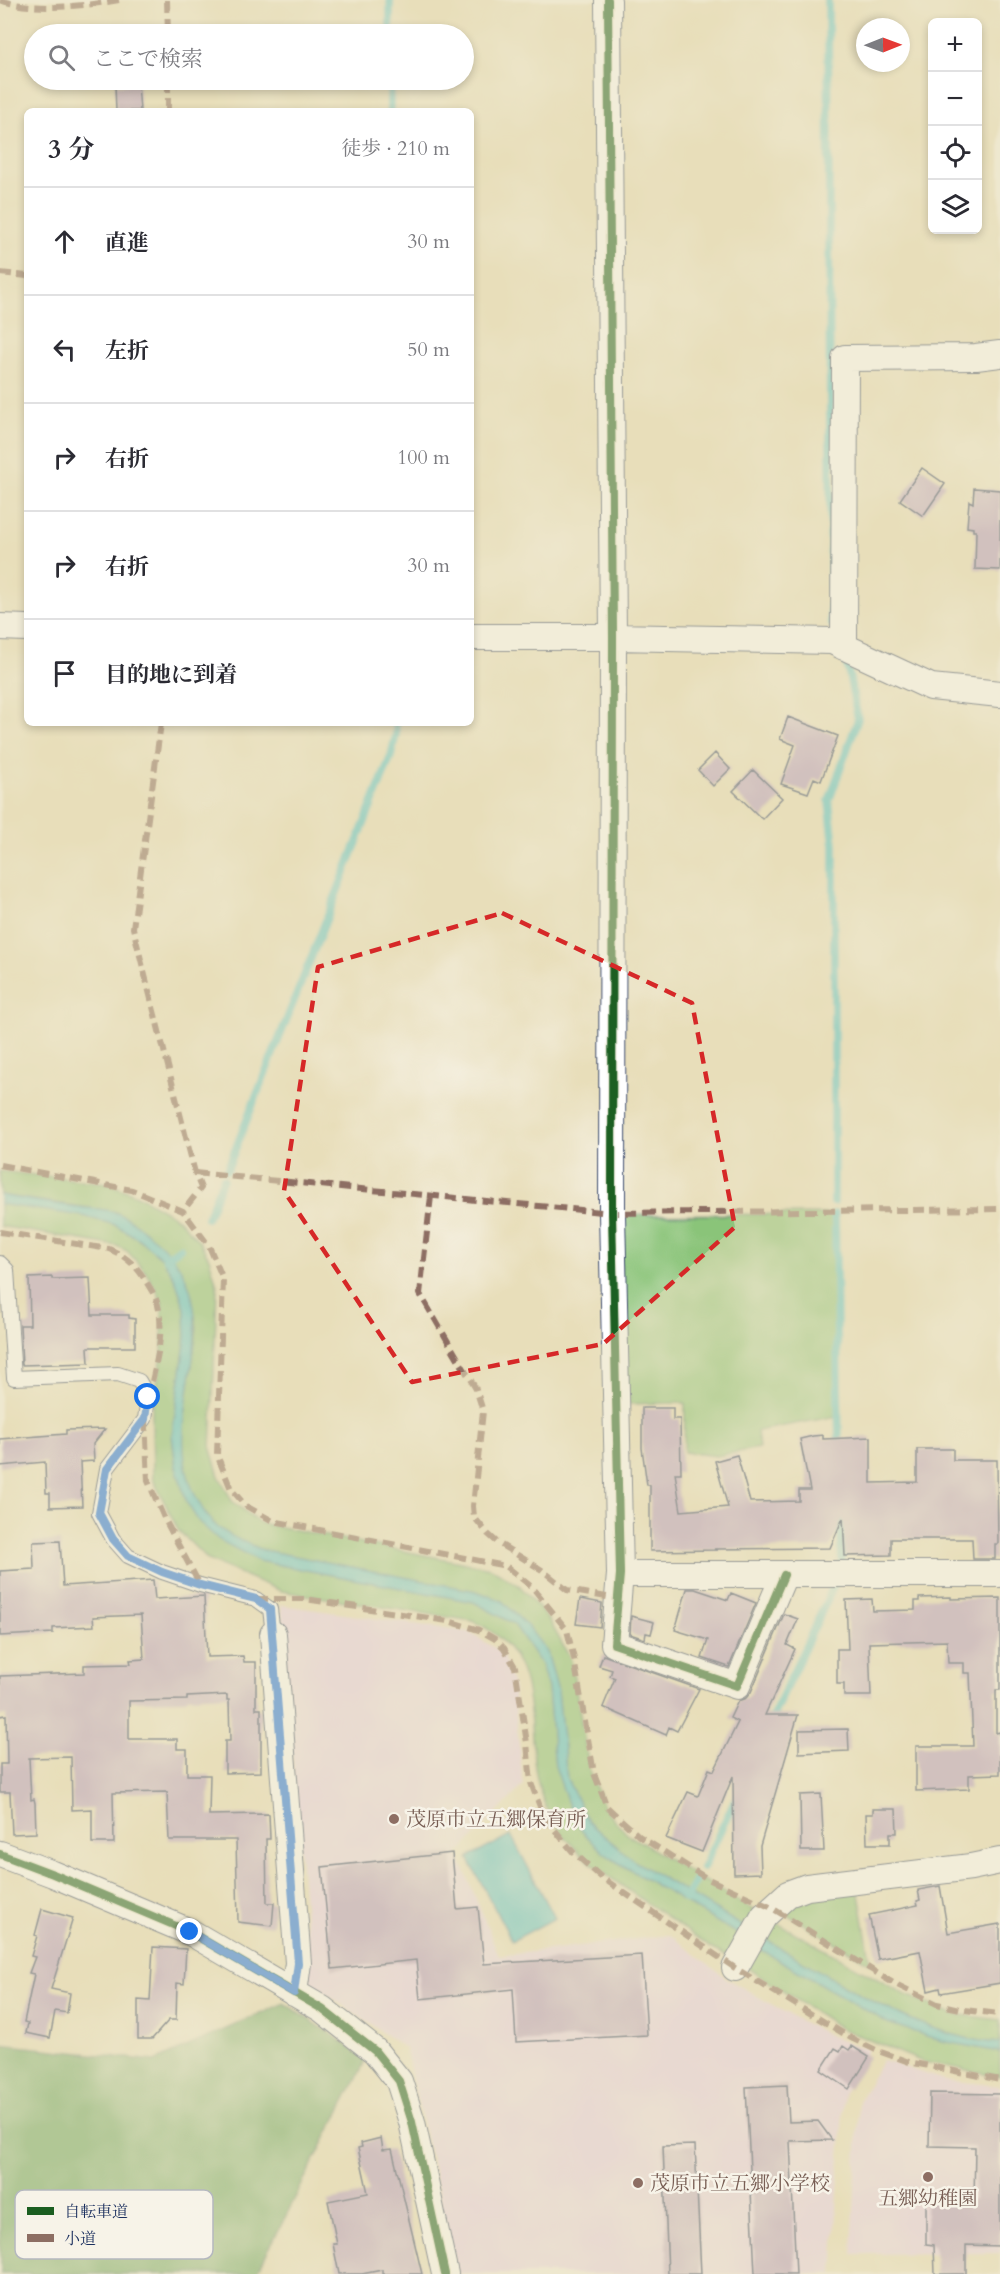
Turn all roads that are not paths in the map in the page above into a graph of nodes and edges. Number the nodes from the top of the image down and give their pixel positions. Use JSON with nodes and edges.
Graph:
{"nodes":[{"id":1,"x":608,"y":0,"type":"edge"},
{"id":2,"x":1000,"y":354,"type":"edge"},
{"id":3,"x":0,"y":627,"type":"edge"},
{"id":4,"x":24,"y":628,"type":"edge"},
{"id":5,"x":474,"y":637,"type":"edge"},
{"id":6,"x":613,"y":637,"type":"junction"},
{"id":7,"x":844,"y":647,"type":"junction"},
{"id":8,"x":1000,"y":694,"type":"edge"},
{"id":9,"x":0,"y":1263,"type":"edge"},
{"id":10,"x":620,"y":1574,"type":"junction"},
{"id":11,"x":1000,"y":1574,"type":"edge"},
{"id":12,"x":784,"y":1575,"type":"junction"},
{"id":13,"x":273,"y":1634,"type":"joint"},
{"id":14,"x":0,"y":1854,"type":"edge"},
{"id":15,"x":1000,"y":1861,"type":"edge"},
{"id":16,"x":736,"y":1965,"type":"dead end"},
{"id":17,"x":294,"y":1993,"type":"junction"},
{"id":18,"x":446,"y":2274,"type":"edge"}],
"edges":[{"from":1,"to":6,"type":"street"},
{"from":2,"to":7,"type":"street"},
{"from":3,"to":4,"type":"street"},
{"from":5,"to":6,"type":"street"},
{"from":6,"to":7,"type":"street"},
{"from":6,"to":10,"type":"street"},
{"from":7,"to":8,"type":"street"},
{"from":9,"to":13,"type":"lane"},
{"from":10,"to":12,"type":"street"},
{"from":10,"to":12,"type":"street"},
{"from":11,"to":12,"type":"street"},
{"from":13,"to":17,"type":"street"},
{"from":14,"to":17,"type":"street"},
{"from":15,"to":16,"type":"street"},
{"from":17,"to":18,"type":"street"}]}
